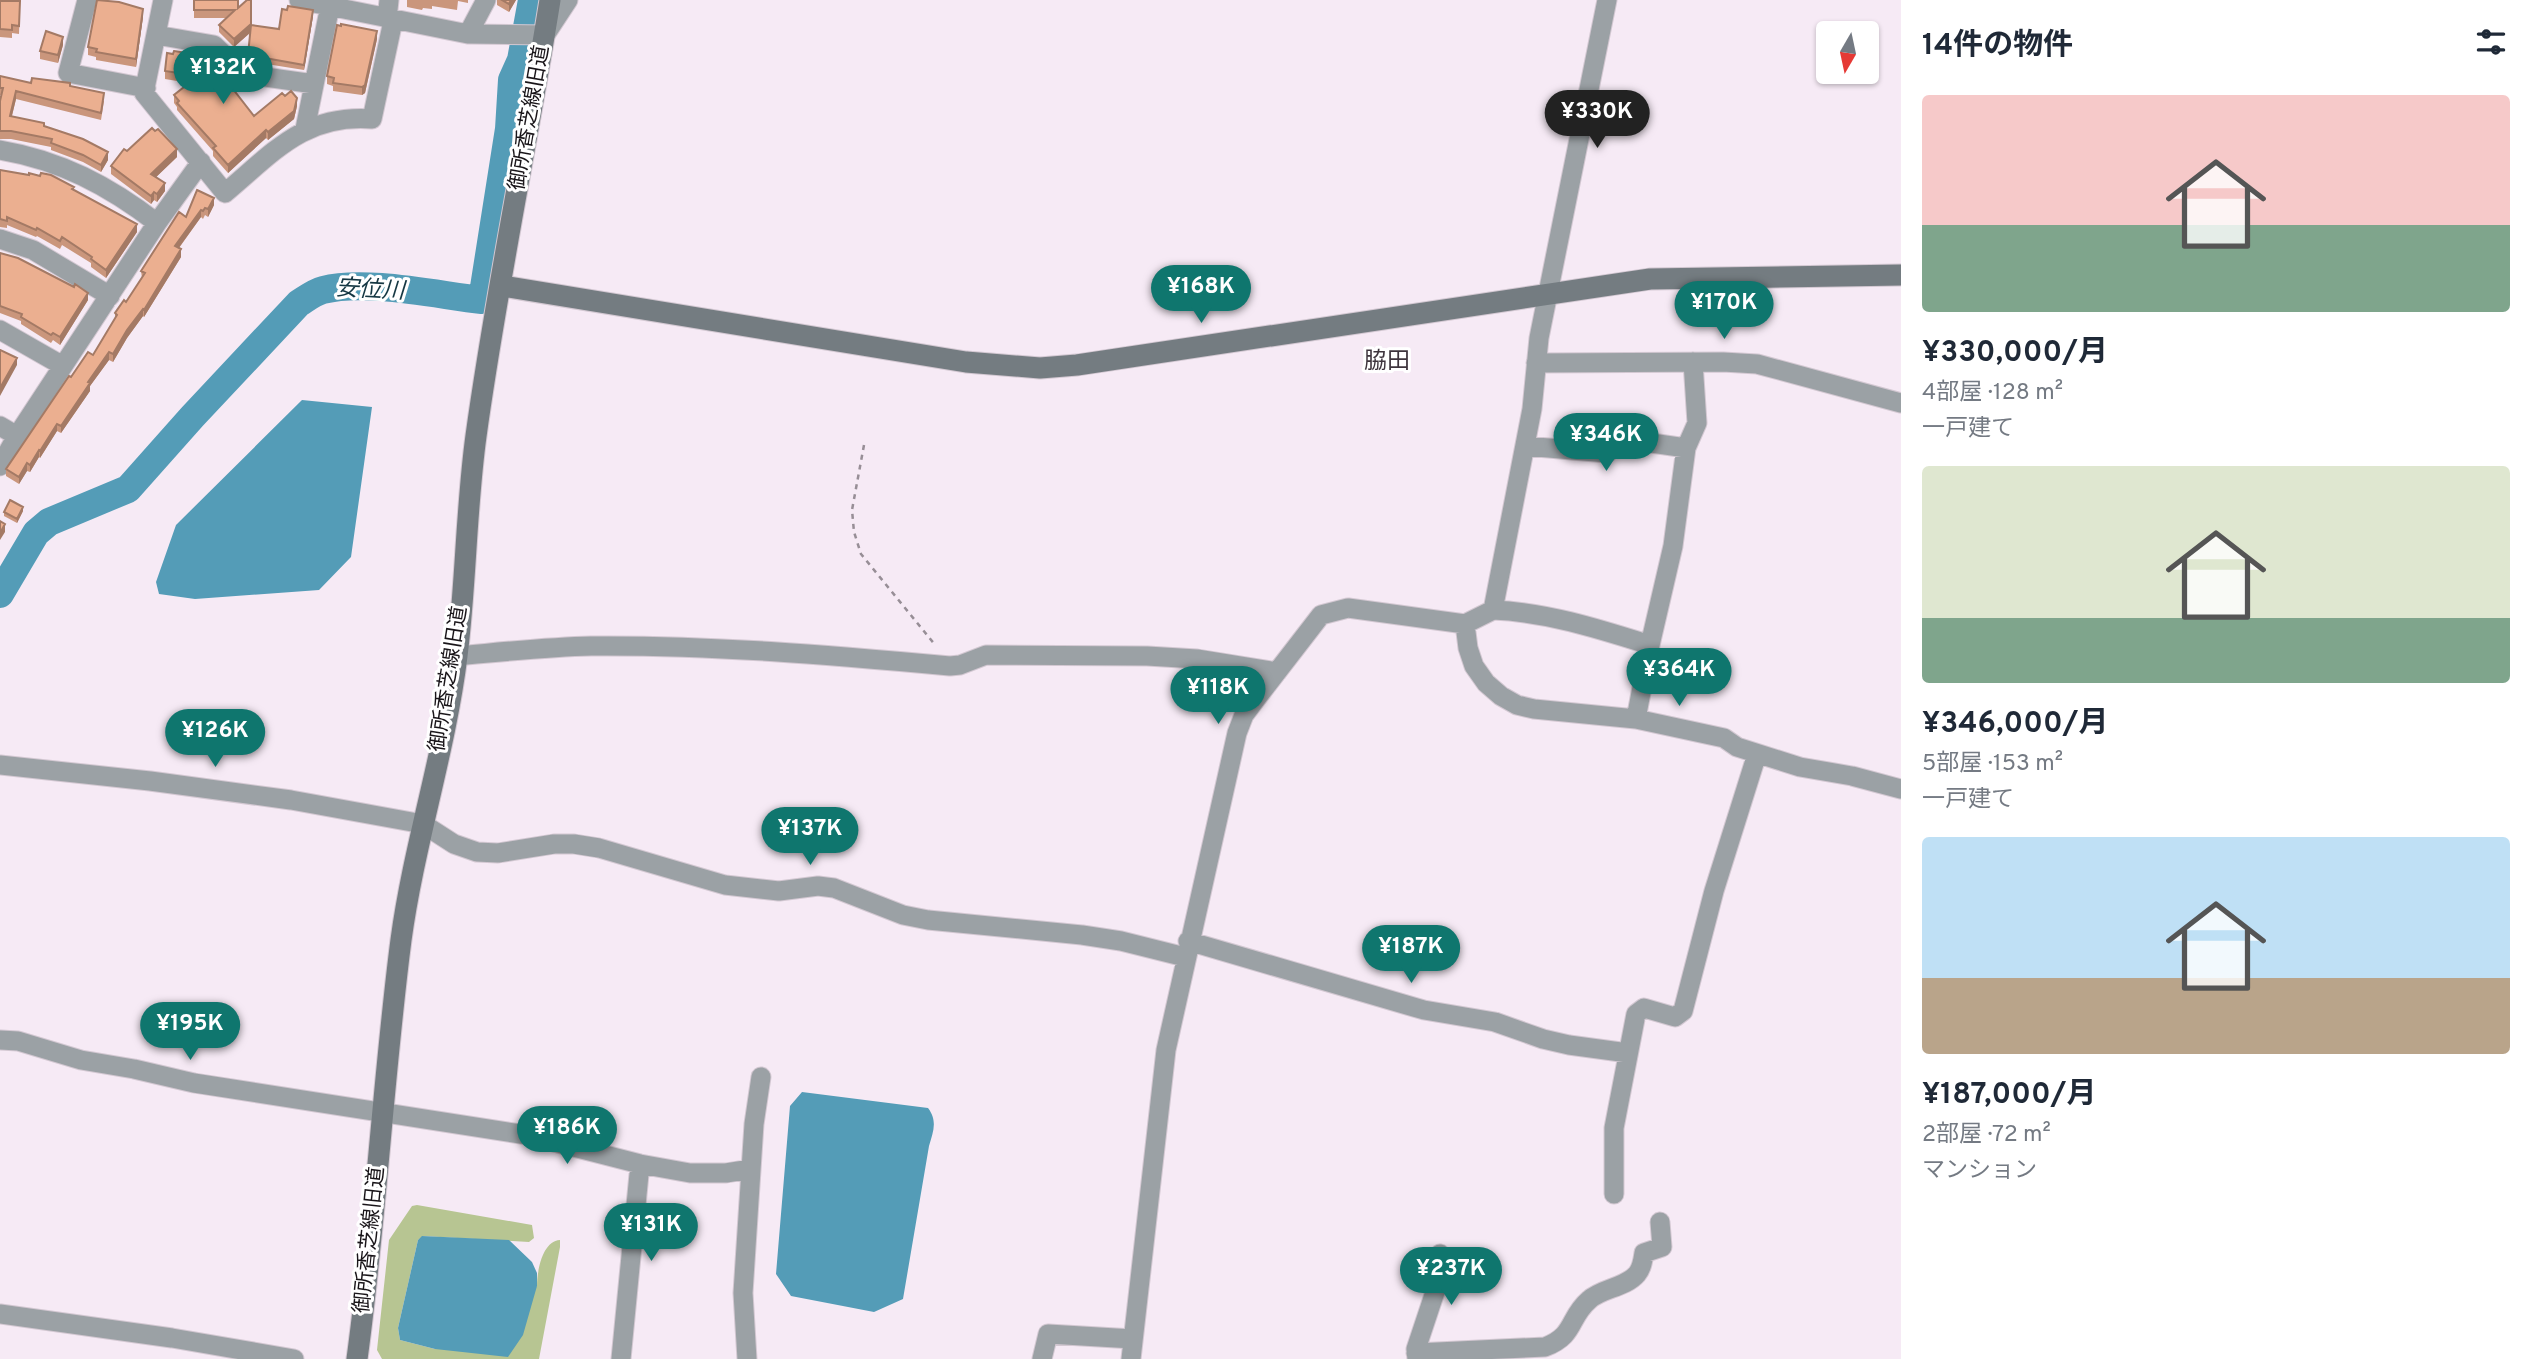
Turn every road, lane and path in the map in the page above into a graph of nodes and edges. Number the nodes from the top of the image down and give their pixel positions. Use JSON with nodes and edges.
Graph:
{"nodes":[{"id":1,"x":87,"y":0,"type":"edge"},
{"id":2,"x":163,"y":0,"type":"edge"},
{"id":3,"x":486,"y":0,"type":"edge"},
{"id":4,"x":550,"y":0,"type":"edge"},
{"id":5,"x":568,"y":0,"type":"edge"},
{"id":6,"x":1607,"y":0,"type":"edge"},
{"id":7,"x":316,"y":3,"type":"edge"},
{"id":8,"x":390,"y":13,"type":"edge"},
{"id":9,"x":468,"y":34,"type":"junction"},
{"id":10,"x":156,"y":35,"type":"junction"},
{"id":11,"x":541,"y":35,"type":"junction"},
{"id":12,"x":314,"y":84,"type":"junction"},
{"id":13,"x":145,"y":88,"type":"junction"},
{"id":14,"x":305,"y":129,"type":"junction"},
{"id":15,"x":0,"y":150,"type":"edge"},
{"id":16,"x":201,"y":162,"type":"junction"},
{"id":17,"x":156,"y":223,"type":"junction"},
{"id":18,"x":0,"y":239,"type":"edge"},
{"id":19,"x":1901,"y":275,"type":"edge"},
{"id":20,"x":502,"y":286,"type":"junction"},
{"id":21,"x":1548,"y":293,"type":"junction"},
{"id":22,"x":110,"y":296,"type":"junction"},
{"id":23,"x":0,"y":330,"type":"edge"},
{"id":24,"x":1693,"y":362,"type":"junction"},
{"id":25,"x":1536,"y":363,"type":"junction"},
{"id":26,"x":63,"y":366,"type":"junction"},
{"id":27,"x":1901,"y":403,"type":"edge"},
{"id":28,"x":8,"y":431,"type":"edge"},
{"id":29,"x":864,"y":445,"type":"dead end"},
{"id":30,"x":1525,"y":446,"type":"junction"},
{"id":31,"x":1686,"y":448,"type":"junction"},
{"id":32,"x":0,"y":466,"type":"edge"},
{"id":33,"x":1493,"y":610,"type":"junction"},
{"id":34,"x":1465,"y":624,"type":"junction"},
{"id":35,"x":1650,"y":645,"type":"junction"},
{"id":36,"x":457,"y":656,"type":"junction"},
{"id":37,"x":950,"y":666,"type":"junction"},
{"id":38,"x":1277,"y":672,"type":"junction"},
{"id":39,"x":1636,"y":719,"type":"junction"},
{"id":40,"x":1757,"y":754,"type":"junction"},
{"id":41,"x":0,"y":765,"type":"edge"},
{"id":42,"x":1901,"y":789,"type":"edge"},
{"id":43,"x":422,"y":824,"type":"junction"},
{"id":44,"x":1187,"y":949,"type":"junction"},
{"id":45,"x":0,"y":1040,"type":"edge"},
{"id":46,"x":1628,"y":1053,"type":"junction"},
{"id":47,"x":761,"y":1077,"type":"dead end"},
{"id":48,"x":383,"y":1111,"type":"junction"},
{"id":49,"x":640,"y":1164,"type":"junction"},
{"id":50,"x":751,"y":1169,"type":"junction"},
{"id":51,"x":1614,"y":1194,"type":"dead end"},
{"id":52,"x":1660,"y":1222,"type":"dead end"},
{"id":53,"x":1440,"y":1254,"type":"dead end"},
{"id":54,"x":0,"y":1314,"type":"edge"},
{"id":55,"x":1132,"y":1349,"type":"edge"},
{"id":56,"x":1417,"y":1356,"type":"edge"},
{"id":57,"x":294,"y":1359,"type":"edge"},
{"id":58,"x":357,"y":1359,"type":"edge"},
{"id":59,"x":621,"y":1359,"type":"edge"},
{"id":60,"x":747,"y":1359,"type":"edge"},
{"id":61,"x":1042,"y":1359,"type":"edge"}],
"edges":[{"from":1,"to":13,"type":"street"},
{"from":2,"to":10,"type":"street"},
{"from":3,"to":9,"type":"street"},
{"from":4,"to":11,"type":"street","name":"御所香芝線旧道"},
{"from":5,"to":11,"type":"street"},
{"from":6,"to":21,"type":"street"},
{"from":7,"to":8,"type":"street"},
{"from":7,"to":12,"type":"street"},
{"from":8,"to":9,"type":"street"},
{"from":8,"to":14,"type":"street"},
{"from":9,"to":11,"type":"street"},
{"from":10,"to":12,"type":"street"},
{"from":10,"to":13,"type":"street"},
{"from":11,"to":20,"type":"street","name":"御所香芝線旧道"},
{"from":12,"to":14,"type":"street"},
{"from":13,"to":16,"type":"street"},
{"from":14,"to":16,"type":"street"},
{"from":15,"to":17,"type":"street"},
{"from":16,"to":17,"type":"street"},
{"from":17,"to":22,"type":"street"},
{"from":18,"to":22,"type":"street"},
{"from":19,"to":21,"type":"street"},
{"from":20,"to":21,"type":"street"},
{"from":20,"to":36,"type":"street","name":"御所香芝線旧道"},
{"from":21,"to":25,"type":"street"},
{"from":22,"to":26,"type":"street"},
{"from":23,"to":26,"type":"street"},
{"from":24,"to":25,"type":"street"},
{"from":24,"to":27,"type":"street"},
{"from":24,"to":31,"type":"street"},
{"from":25,"to":30,"type":"street"},
{"from":26,"to":28,"type":"street"},
{"from":28,"to":32,"type":"street"},
{"from":29,"to":37,"type":"path"},
{"from":30,"to":31,"type":"street"},
{"from":30,"to":33,"type":"street"},
{"from":31,"to":35,"type":"street"},
{"from":33,"to":34,"type":"street"},
{"from":33,"to":35,"type":"street"},
{"from":34,"to":38,"type":"street"},
{"from":34,"to":39,"type":"street"},
{"from":35,"to":39,"type":"street"},
{"from":36,"to":37,"type":"street"},
{"from":36,"to":43,"type":"street","name":"御所香芝線旧道"},
{"from":37,"to":38,"type":"street"},
{"from":38,"to":44,"type":"street"},
{"from":39,"to":40,"type":"street"},
{"from":40,"to":42,"type":"street"},
{"from":40,"to":46,"type":"street"},
{"from":41,"to":43,"type":"street"},
{"from":43,"to":44,"type":"street"},
{"from":43,"to":48,"type":"street","name":"御所香芝線旧道"},
{"from":44,"to":46,"type":"street"},
{"from":44,"to":55,"type":"street"},
{"from":45,"to":48,"type":"street"},
{"from":46,"to":51,"type":"street"},
{"from":47,"to":50,"type":"street"},
{"from":48,"to":49,"type":"street"},
{"from":48,"to":58,"type":"street","name":"御所香芝線旧道"},
{"from":49,"to":50,"type":"street"},
{"from":49,"to":59,"type":"street"},
{"from":50,"to":60,"type":"street"},
{"from":52,"to":56,"type":"street"},
{"from":53,"to":56,"type":"street"},
{"from":54,"to":57,"type":"street"},
{"from":55,"to":61,"type":"street"}]}
